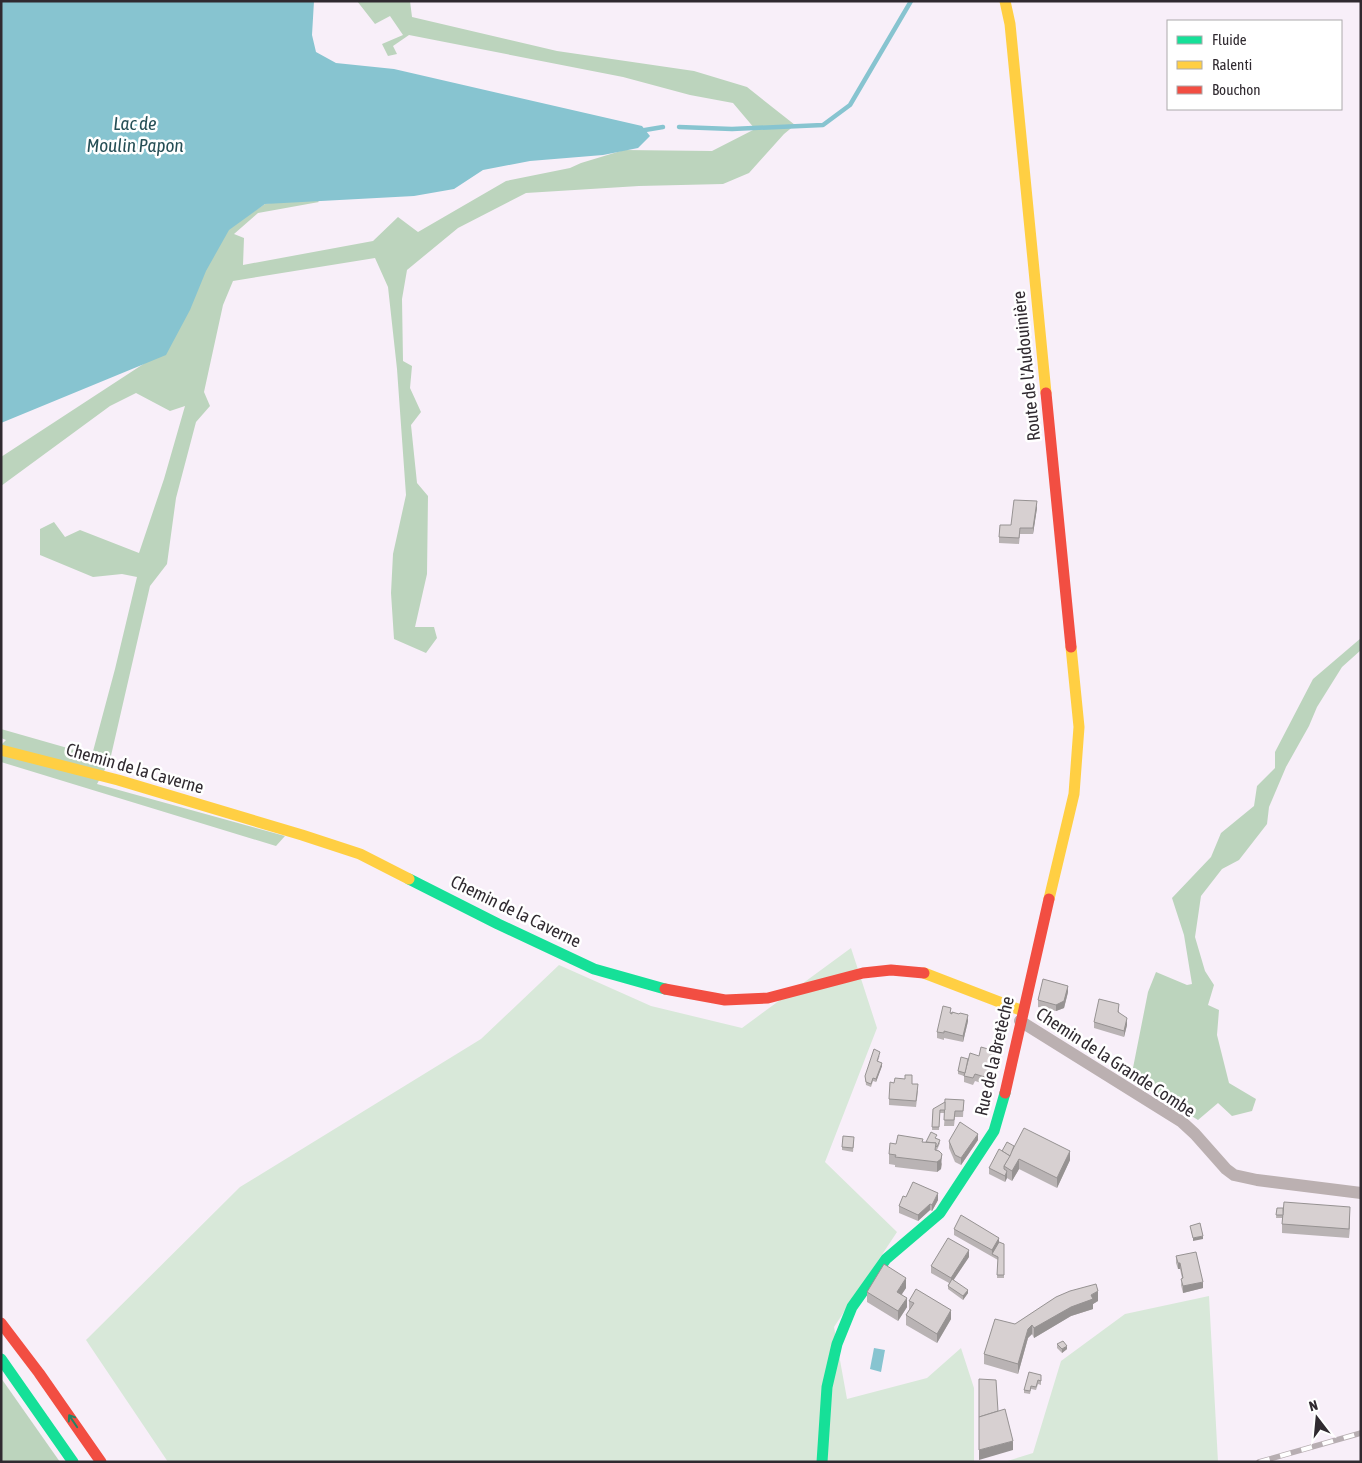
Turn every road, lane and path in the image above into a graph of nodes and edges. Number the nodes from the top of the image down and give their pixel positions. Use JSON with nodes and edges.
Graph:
{"nodes":[{"id":1,"x":1005,"y":1,"type":"edge"},
{"id":2,"x":1079,"y":727,"type":"joint"},
{"id":3,"x":1,"y":750,"type":"edge"},
{"id":4,"x":1021,"y":1016,"type":"junction"},
{"id":5,"x":1361,"y":1193,"type":"edge"},
{"id":6,"x":1,"y":1323,"type":"edge"},
{"id":7,"x":1,"y":1359,"type":"edge"},
{"id":8,"x":73,"y":1462,"type":"edge"},
{"id":9,"x":100,"y":1462,"type":"edge"},
{"id":10,"x":822,"y":1462,"type":"edge"}],
"edges":[{"from":1,"to":2,"type":"main road","name":"Route de l'Audouinière"},
{"from":2,"to":4,"type":"main road","name":"Rue de la Bretèche"},
{"from":3,"to":4,"type":"main road","name":"Chemin de la Caverne"},
{"from":4,"to":5,"type":"street","name":"Chemin de la Grande Combe"},
{"from":4,"to":10,"type":"main road","name":"Rue de la Bretèche"},
{"from":9,"to":6,"type":"main road","one_way":true},
{"from":7,"to":8,"type":"main road"}]}
